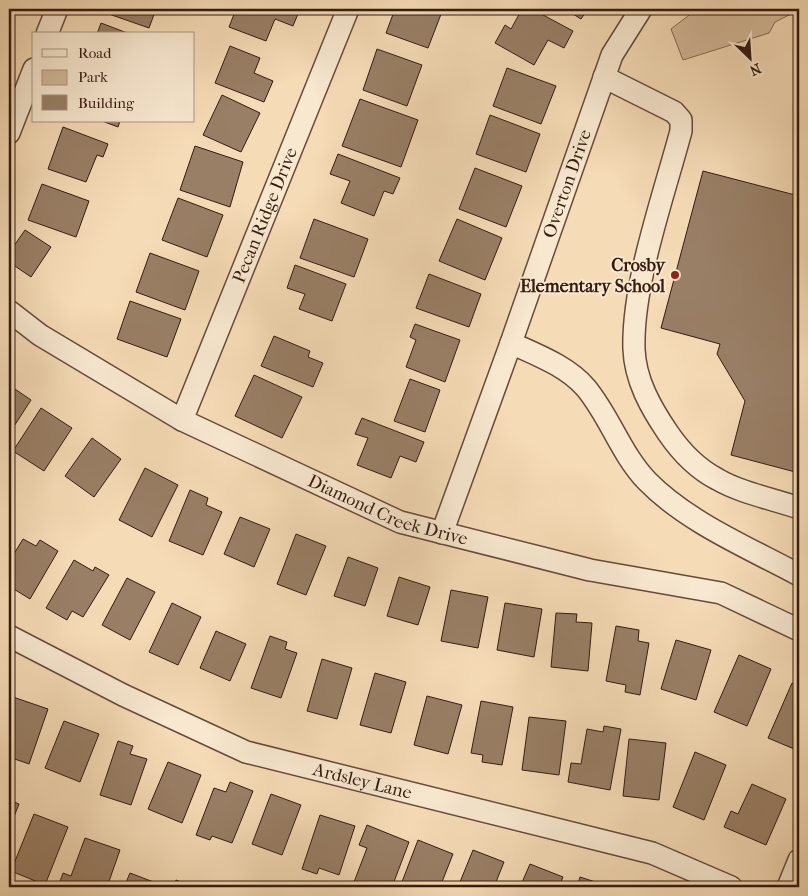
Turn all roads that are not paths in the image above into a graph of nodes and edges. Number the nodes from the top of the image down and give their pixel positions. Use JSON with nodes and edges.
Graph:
{"nodes":[{"id":1,"x":57,"y":9,"type":"edge"},
{"id":2,"x":348,"y":9,"type":"edge"},
{"id":3,"x":641,"y":9,"type":"edge"},
{"id":4,"x":48,"y":32,"type":"edge"},
{"id":5,"x":32,"y":74,"type":"edge"},
{"id":6,"x":604,"y":77,"type":"junction"},
{"id":7,"x":9,"y":133,"type":"edge"},
{"id":8,"x":9,"y":311,"type":"edge"},
{"id":9,"x":511,"y":343,"type":"junction"},
{"id":10,"x":182,"y":420,"type":"junction"},
{"id":11,"x":799,"y":508,"type":"edge"},
{"id":12,"x":442,"y":533,"type":"junction"},
{"id":13,"x":799,"y":575,"type":"edge"},
{"id":14,"x":799,"y":630,"type":"edge"},
{"id":15,"x":9,"y":636,"type":"edge"},
{"id":16,"x":799,"y":860,"type":"edge"},
{"id":17,"x":731,"y":887,"type":"edge"},
{"id":18,"x":788,"y":887,"type":"edge"}],
"edges":[{"from":1,"to":4,"type":"street"},
{"from":2,"to":10,"type":"street","name":"Pecan Ridge Drive"},
{"from":3,"to":6,"type":"street","name":"Overton Drive"},
{"from":5,"to":7,"type":"street"},
{"from":6,"to":9,"type":"street","name":"Overton Drive"},
{"from":6,"to":11,"type":"street"},
{"from":8,"to":10,"type":"street","name":"Diamond Creek Drive"},
{"from":9,"to":12,"type":"street","name":"Overton Drive"},
{"from":9,"to":13,"type":"street"},
{"from":10,"to":12,"type":"street","name":"Diamond Creek Drive"},
{"from":12,"to":14,"type":"street","name":"Diamond Creek Drive"},
{"from":15,"to":17,"type":"street","name":"Ardsley Lane"},
{"from":16,"to":18,"type":"street"}]}
